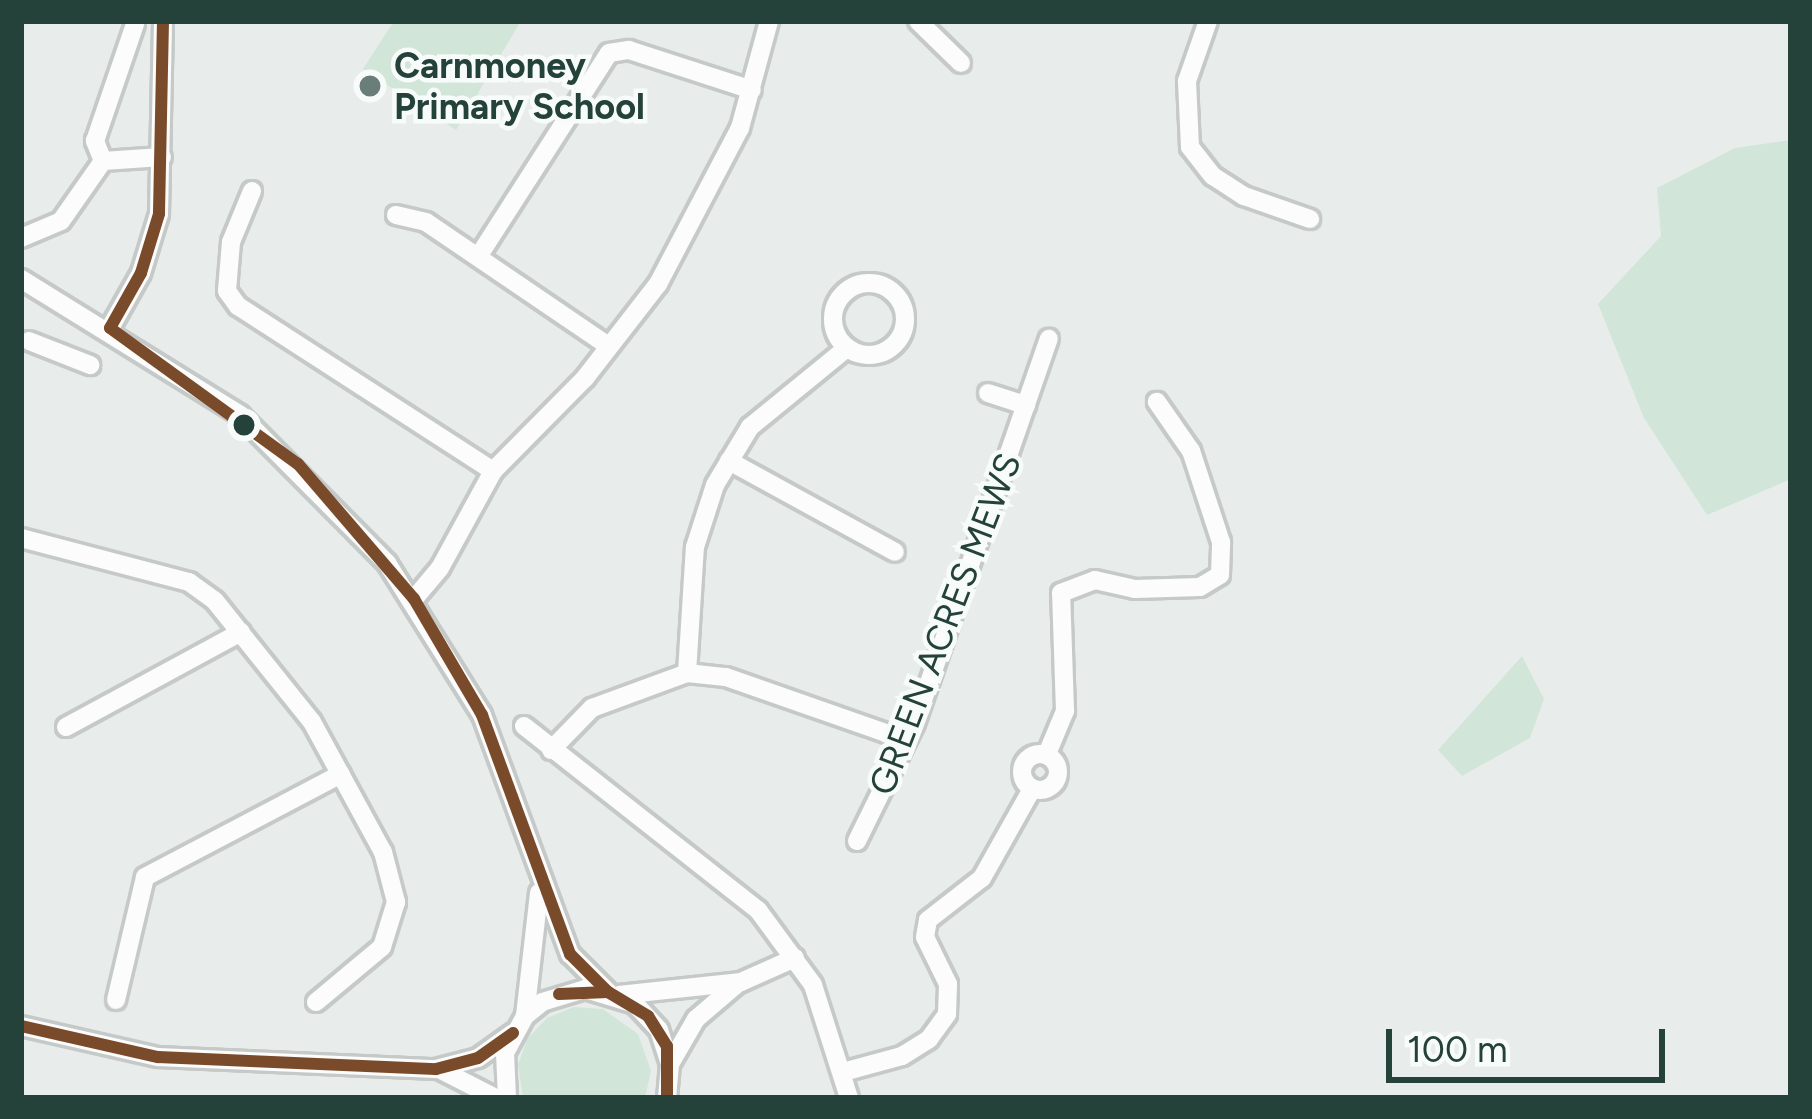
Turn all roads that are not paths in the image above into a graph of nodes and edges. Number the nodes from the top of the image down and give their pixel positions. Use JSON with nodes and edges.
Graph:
{"nodes":[{"id":1,"x":163,"y":21,"type":"edge"},
{"id":2,"x":769,"y":21,"type":"edge"},
{"id":3,"x":918,"y":21,"type":"edge"},
{"id":4,"x":1208,"y":21,"type":"edge"},
{"id":5,"x":135,"y":25,"type":"dead end"},
{"id":6,"x":962,"y":63,"type":"dead end"},
{"id":7,"x":752,"y":90,"type":"junction"},
{"id":8,"x":162,"y":157,"type":"junction"},
{"id":9,"x":104,"y":161,"type":"junction"},
{"id":10,"x":252,"y":191,"type":"dead end"},
{"id":11,"x":396,"y":215,"type":"dead end"},
{"id":12,"x":1310,"y":219,"type":"dead end"},
{"id":13,"x":21,"y":238,"type":"edge"},
{"id":14,"x":478,"y":257,"type":"junction"},
{"id":15,"x":21,"y":279,"type":"edge"},
{"id":16,"x":110,"y":328,"type":"junction"},
{"id":17,"x":1049,"y":339,"type":"dead end"},
{"id":18,"x":607,"y":345,"type":"junction"},
{"id":19,"x":847,"y":348,"type":"junction"},
{"id":20,"x":21,"y":363,"type":"edge"},
{"id":21,"x":90,"y":365,"type":"dead end"},
{"id":22,"x":988,"y":393,"type":"dead end"},
{"id":23,"x":1157,"y":403,"type":"dead end"},
{"id":24,"x":1026,"y":405,"type":"junction"},
{"id":25,"x":729,"y":461,"type":"junction"},
{"id":26,"x":493,"y":471,"type":"junction"},
{"id":27,"x":21,"y":538,"type":"edge"},
{"id":28,"x":895,"y":552,"type":"dead end"},
{"id":29,"x":414,"y":599,"type":"junction"},
{"id":30,"x":241,"y":632,"type":"junction"},
{"id":31,"x":687,"y":673,"type":"junction"},
{"id":32,"x":524,"y":726,"type":"dead end"},
{"id":33,"x":66,"y":727,"type":"dead end"},
{"id":34,"x":906,"y":740,"type":"junction"},
{"id":35,"x":550,"y":750,"type":"junction"},
{"id":36,"x":340,"y":774,"type":"junction"},
{"id":37,"x":857,"y":841,"type":"dead end"},
{"id":38,"x":539,"y":871,"type":"junction"},
{"id":39,"x":795,"y":958,"type":"junction"},
{"id":40,"x":741,"y":982,"type":"junction"},
{"id":41,"x":613,"y":993,"type":"junction"},
{"id":42,"x":116,"y":1000,"type":"dead end"},
{"id":43,"x":316,"y":1002,"type":"dead end"},
{"id":44,"x":525,"y":1016,"type":"junction"},
{"id":45,"x":21,"y":1026,"type":"edge"},
{"id":46,"x":513,"y":1033,"type":"junction"},
{"id":47,"x":436,"y":1069,"type":"junction"},
{"id":48,"x":671,"y":1070,"type":"junction"},
{"id":49,"x":843,"y":1072,"type":"junction"},
{"id":50,"x":496,"y":1098,"type":"edge"},
{"id":51,"x":507,"y":1098,"type":"edge"},
{"id":52,"x":669,"y":1098,"type":"edge"},
{"id":53,"x":849,"y":1098,"type":"edge"}],
"edges":[{"from":1,"to":8,"type":"street"},
{"from":2,"to":7,"type":"street"},
{"from":3,"to":6,"type":"street"},
{"from":4,"to":12,"type":"street"},
{"from":5,"to":9,"type":"street"},
{"from":7,"to":14,"type":"street"},
{"from":7,"to":18,"type":"street"},
{"from":8,"to":9,"type":"street"},
{"from":8,"to":16,"type":"street"},
{"from":9,"to":13,"type":"street"},
{"from":10,"to":26,"type":"street"},
{"from":11,"to":14,"type":"street"},
{"from":14,"to":18,"type":"street"},
{"from":15,"to":16,"type":"street"},
{"from":16,"to":29,"type":"street"},
{"from":17,"to":24,"type":"street","name":"GREEN ACRES MEWS"},
{"from":18,"to":26,"type":"street"},
{"from":19,"to":19,"type":"street"},
{"from":19,"to":25,"type":"street"},
{"from":20,"to":21,"type":"street"},
{"from":22,"to":24,"type":"street","name":"GREEN ACRES MEWS"},
{"from":23,"to":49,"type":"street"},
{"from":24,"to":34,"type":"street","name":"GREEN ACRES MEWS"},
{"from":25,"to":28,"type":"street"},
{"from":25,"to":31,"type":"street"},
{"from":26,"to":29,"type":"street"},
{"from":27,"to":30,"type":"street"},
{"from":29,"to":38,"type":"street"},
{"from":30,"to":33,"type":"street"},
{"from":30,"to":36,"type":"street"},
{"from":31,"to":34,"type":"street"},
{"from":31,"to":35,"type":"street"},
{"from":32,"to":35,"type":"street"},
{"from":34,"to":37,"type":"street","name":"GREEN ACRES MEWS"},
{"from":35,"to":39,"type":"street"},
{"from":36,"to":42,"type":"street"},
{"from":36,"to":43,"type":"street"},
{"from":38,"to":41,"type":"street"},
{"from":38,"to":44,"type":"street"},
{"from":39,"to":40,"type":"street"},
{"from":39,"to":49,"type":"street"},
{"from":40,"to":41,"type":"street"},
{"from":40,"to":48,"type":"street"},
{"from":41,"to":44,"type":"street"},
{"from":41,"to":48,"type":"street"},
{"from":44,"to":46,"type":"street"},
{"from":45,"to":47,"type":"street"},
{"from":46,"to":47,"type":"street"},
{"from":46,"to":51,"type":"street"},
{"from":47,"to":50,"type":"street"},
{"from":48,"to":52,"type":"street"},
{"from":49,"to":53,"type":"street"}]}
